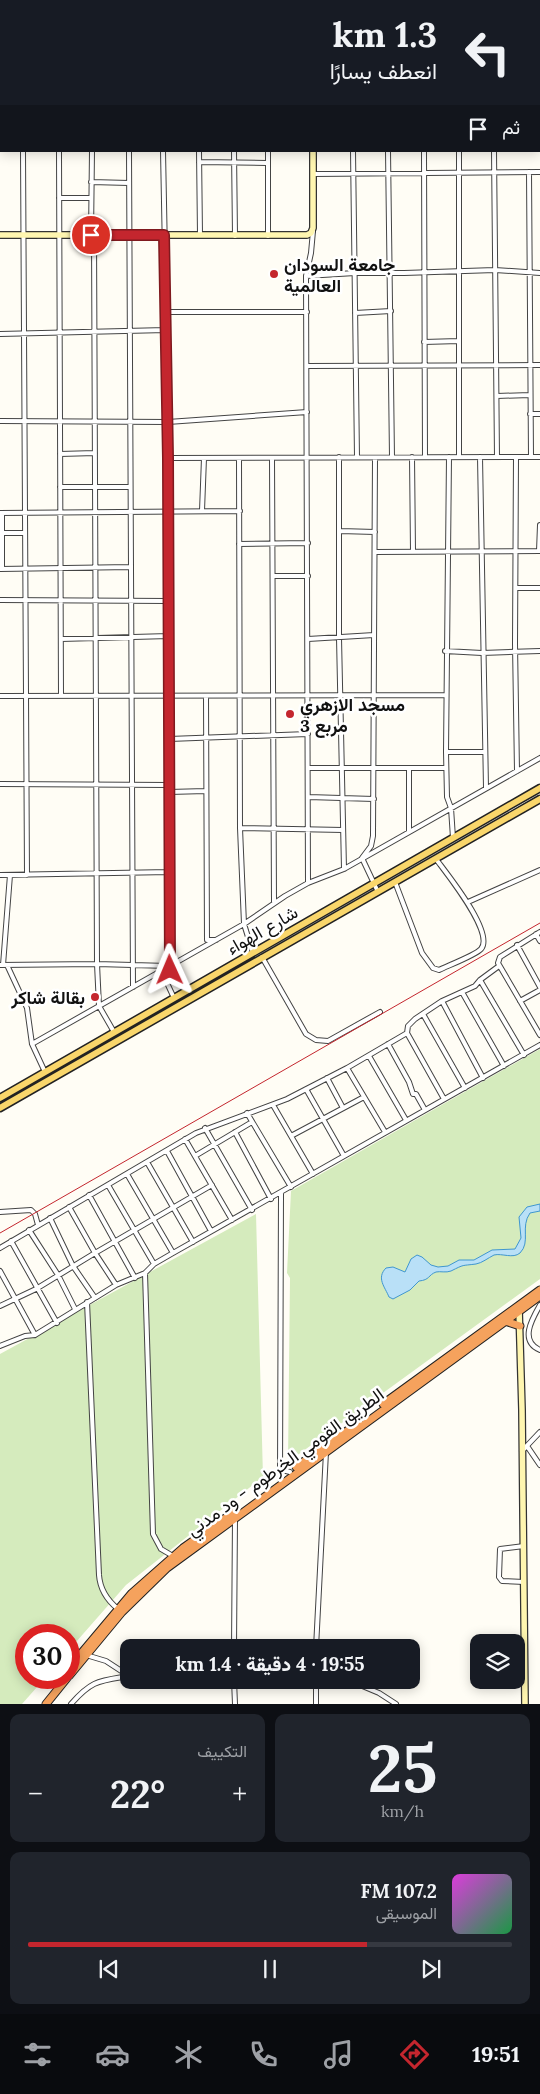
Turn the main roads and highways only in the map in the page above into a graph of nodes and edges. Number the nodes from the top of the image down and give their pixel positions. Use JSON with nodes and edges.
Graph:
{"nodes":[{"id":1,"x":540,"y":788,"type":"edge"},
{"id":2,"x":540,"y":798,"type":"edge"},
{"id":3,"x":0,"y":1098,"type":"edge"},
{"id":4,"x":0,"y":1108,"type":"edge"},
{"id":5,"x":540,"y":1290,"type":"edge"},
{"id":6,"x":540,"y":1296,"type":"edge"},
{"id":7,"x":519,"y":1308,"type":"junction"},
{"id":8,"x":505,"y":1321,"type":"junction"},
{"id":9,"x":520,"y":1326,"type":"road end"},
{"id":10,"x":234,"y":1515,"type":"junction"},
{"id":11,"x":80,"y":1655,"type":"edge"},
{"id":12,"x":80,"y":1662,"type":"edge"},
{"id":13,"x":52,"y":1689,"type":"edge"},
{"id":14,"x":58,"y":1689,"type":"edge"},
{"id":15,"x":39,"y":1704,"type":"edge"},
{"id":16,"x":46,"y":1704,"type":"edge"}],
"edges":[{"from":1,"to":3,"type":"main road","name":"شارع الهواء"},
{"from":2,"to":4,"type":"main road","name":"شارع الهواء"},
{"from":5,"to":7,"type":"highway","name":"الطريق القومي الخرطوم - ود مدني"},
{"from":6,"to":7,"type":"highway","name":"الطريق القومي الخرطوم - ود مدني"},
{"from":7,"to":8,"type":"highway","name":"الطريق القومي الخرطوم - ود مدني"},
{"from":7,"to":10,"type":"highway","name":"الطريق القومي الخرطوم - ود مدني"},
{"from":8,"to":9,"type":"highway"},
{"from":8,"to":10,"type":"highway","name":"الطريق القومي الخرطوم - ود مدني"},
{"from":10,"to":11,"type":"highway","name":"الطريق القومي الخرطوم - ود مدني"},
{"from":10,"to":12,"type":"highway","name":"الطريق القومي الخرطوم - ود مدني"},
{"from":13,"to":15,"type":"highway"},
{"from":14,"to":16,"type":"highway","name":"الطريق القومي الخرطوم - ود مدني"}]}
